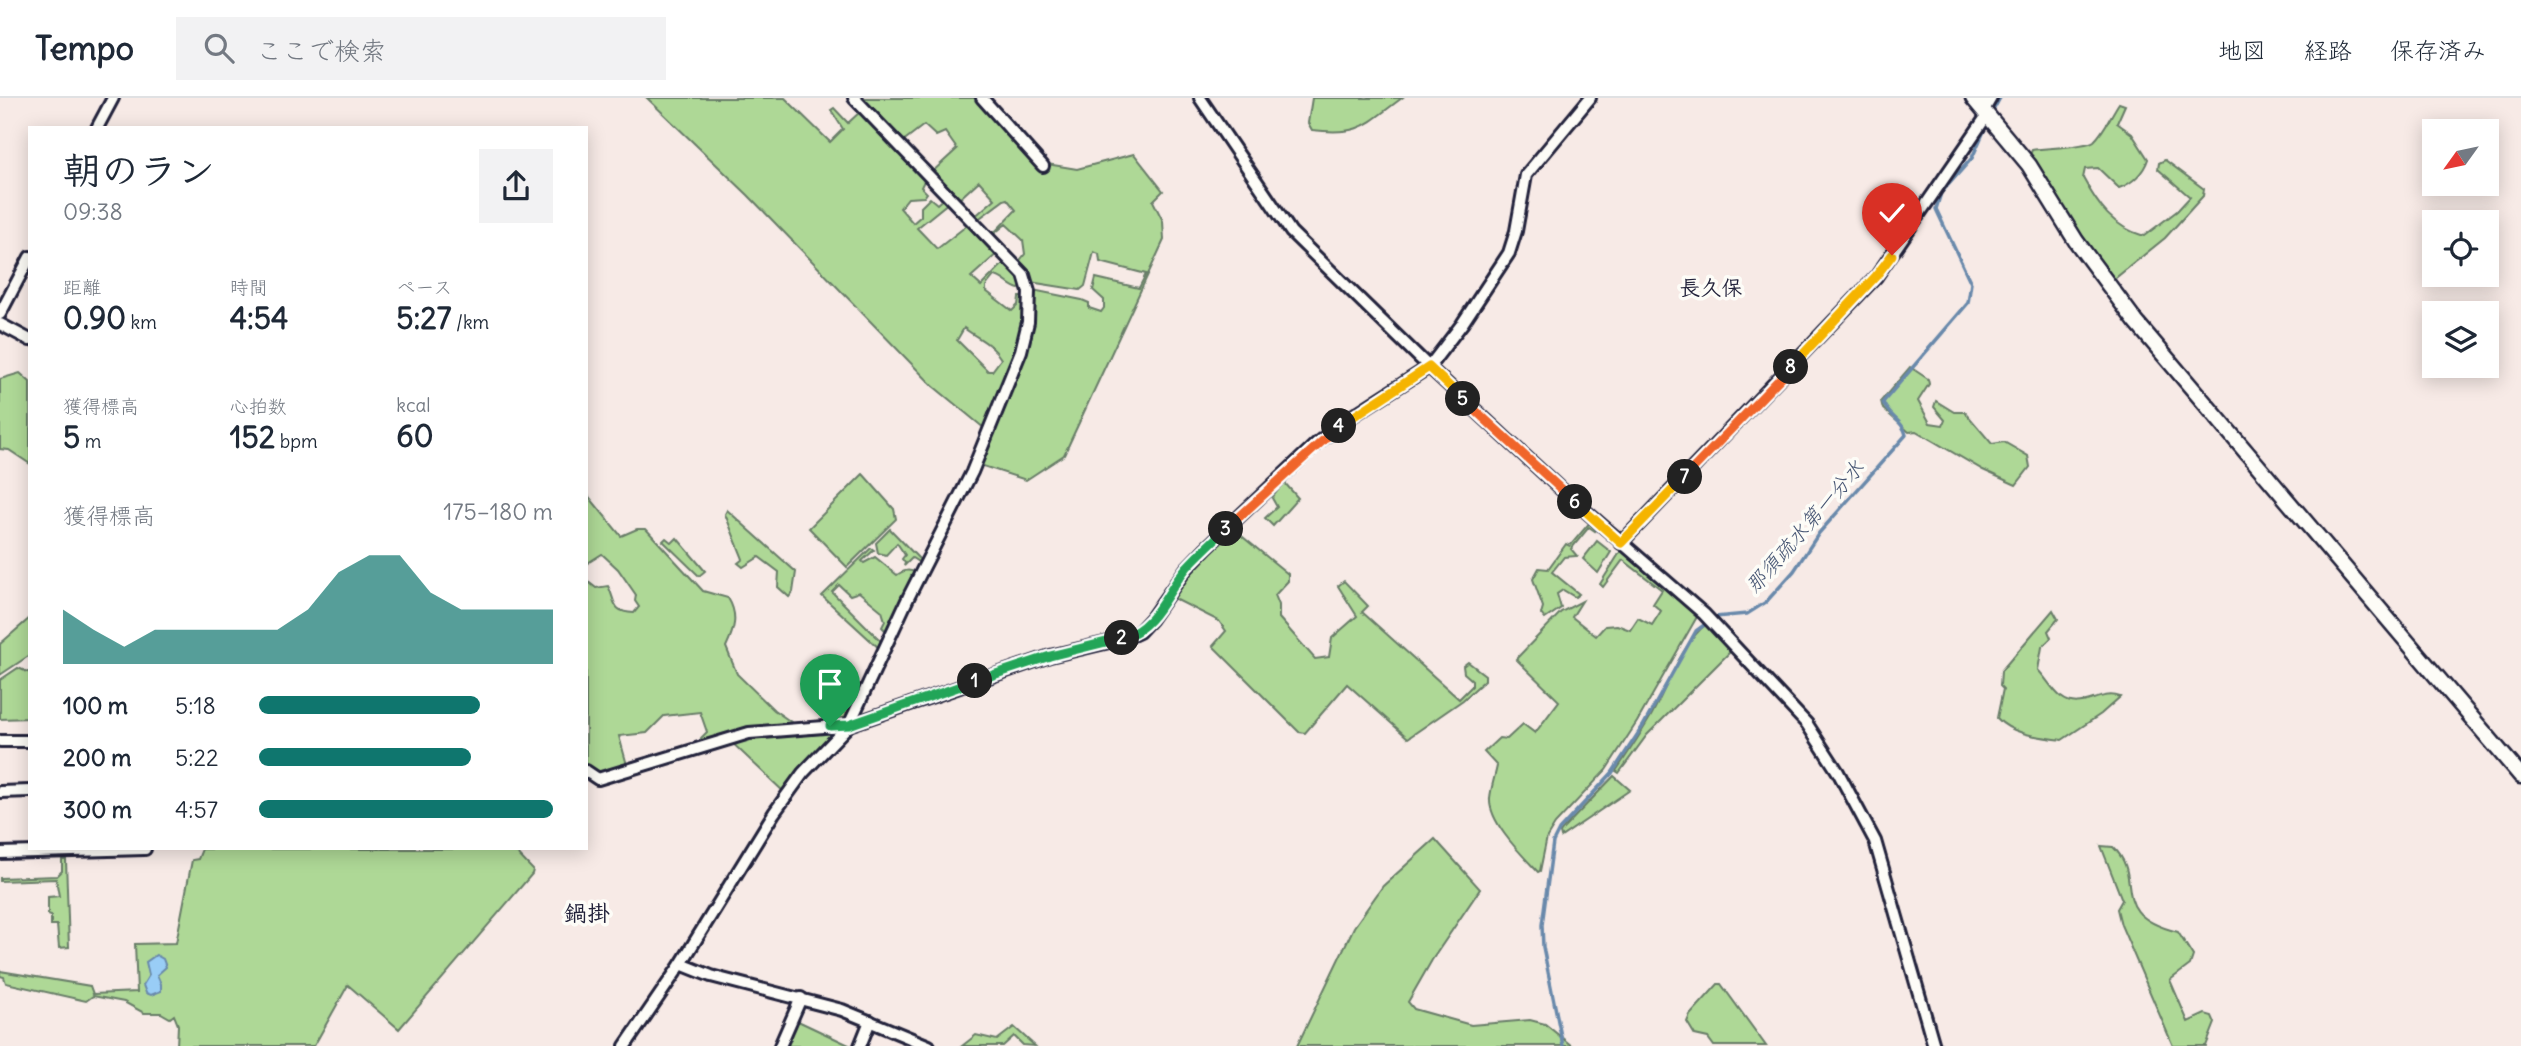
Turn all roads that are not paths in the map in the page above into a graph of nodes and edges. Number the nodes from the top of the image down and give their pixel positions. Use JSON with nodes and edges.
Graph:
{"nodes":[{"id":1,"x":113,"y":98,"type":"edge"},
{"id":2,"x":854,"y":98,"type":"edge"},
{"id":3,"x":982,"y":98,"type":"edge"},
{"id":4,"x":1200,"y":98,"type":"edge"},
{"id":5,"x":1590,"y":98,"type":"edge"},
{"id":6,"x":1973,"y":98,"type":"edge"},
{"id":7,"x":1988,"y":107,"type":"edge"},
{"id":8,"x":98,"y":126,"type":"edge"},
{"id":9,"x":1043,"y":166,"type":"dead end"},
{"id":10,"x":28,"y":261,"type":"edge"},
{"id":11,"x":0,"y":314,"type":"edge"},
{"id":12,"x":0,"y":324,"type":"edge"},
{"id":13,"x":28,"y":339,"type":"edge"},
{"id":14,"x":1429,"y":367,"type":"junction"},
{"id":15,"x":1621,"y":543,"type":"junction"},
{"id":16,"x":849,"y":725,"type":"junction"},
{"id":17,"x":0,"y":741,"type":"edge"},
{"id":18,"x":28,"y":741,"type":"edge"},
{"id":19,"x":588,"y":772,"type":"edge"},
{"id":20,"x":2521,"y":776,"type":"edge"},
{"id":21,"x":28,"y":791,"type":"edge"},
{"id":22,"x":0,"y":792,"type":"edge"},
{"id":23,"x":86,"y":850,"type":"edge"},
{"id":24,"x":0,"y":853,"type":"edge"},
{"id":25,"x":681,"y":964,"type":"junction"},
{"id":26,"x":801,"y":998,"type":"junction"},
{"id":27,"x":870,"y":1021,"type":"junction"},
{"id":28,"x":625,"y":1046,"type":"edge"},
{"id":29,"x":780,"y":1046,"type":"edge"},
{"id":30,"x":860,"y":1046,"type":"edge"},
{"id":31,"x":929,"y":1046,"type":"edge"},
{"id":32,"x":1934,"y":1046,"type":"edge"}],
"edges":[{"from":1,"to":8,"type":"street"},
{"from":2,"to":16,"type":"street"},
{"from":3,"to":9,"type":"street"},
{"from":4,"to":14,"type":"street"},
{"from":5,"to":14,"type":"street"},
{"from":6,"to":7,"type":"street"},
{"from":7,"to":15,"type":"street"},
{"from":7,"to":20,"type":"street"},
{"from":10,"to":11,"type":"street"},
{"from":12,"to":13,"type":"street"},
{"from":14,"to":15,"type":"street"},
{"from":14,"to":16,"type":"street"},
{"from":15,"to":32,"type":"street"},
{"from":16,"to":19,"type":"street"},
{"from":16,"to":25,"type":"street"},
{"from":17,"to":18,"type":"street"},
{"from":21,"to":22,"type":"street"},
{"from":23,"to":24,"type":"street"},
{"from":25,"to":26,"type":"street"},
{"from":25,"to":28,"type":"street"},
{"from":26,"to":27,"type":"street"},
{"from":26,"to":29,"type":"street"},
{"from":27,"to":30,"type":"street"},
{"from":27,"to":31,"type":"street"}]}
